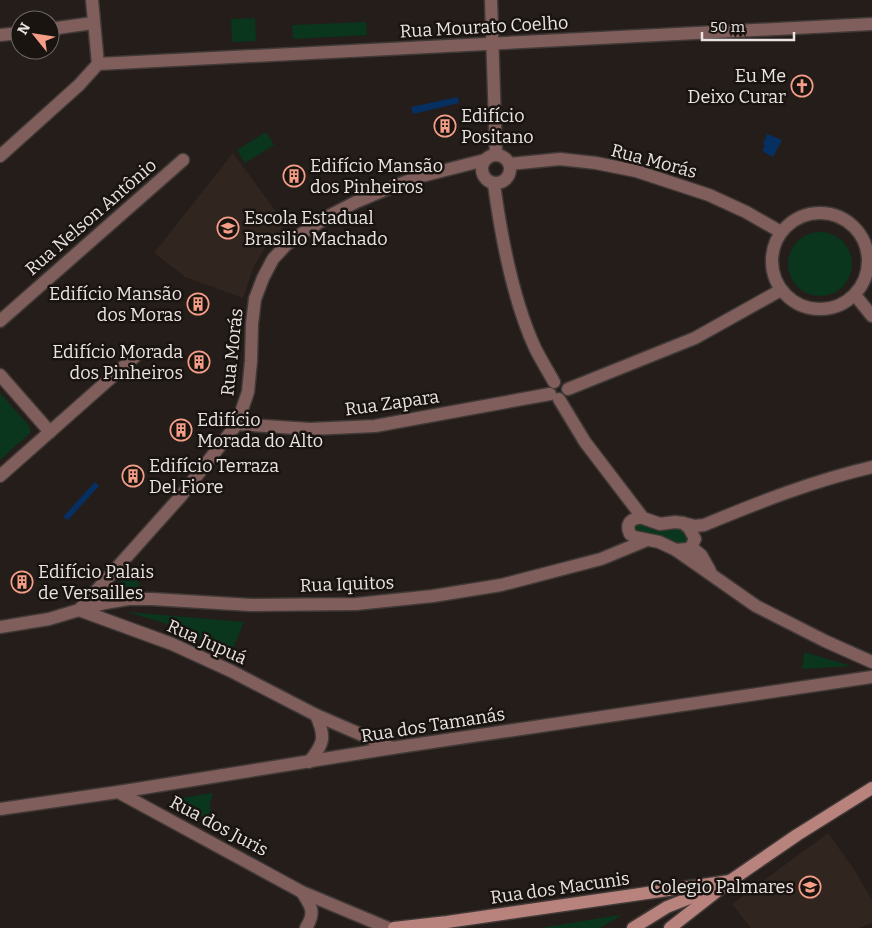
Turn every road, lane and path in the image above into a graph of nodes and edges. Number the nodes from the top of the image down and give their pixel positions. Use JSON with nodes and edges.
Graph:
{"nodes":[{"id":1,"x":92,"y":0,"type":"edge"},
{"id":2,"x":491,"y":0,"type":"edge"},
{"id":3,"x":93,"y":23,"type":"junction"},
{"id":4,"x":872,"y":24,"type":"edge"},
{"id":5,"x":60,"y":28,"type":"edge"},
{"id":6,"x":493,"y":44,"type":"junction"},
{"id":7,"x":98,"y":64,"type":"junction"},
{"id":8,"x":0,"y":156,"type":"edge"},
{"id":9,"x":491,"y":157,"type":"junction"},
{"id":10,"x":183,"y":160,"type":"dead end"},
{"id":11,"x":510,"y":164,"type":"junction"},
{"id":12,"x":494,"y":184,"type":"junction"},
{"id":13,"x":781,"y":232,"type":"junction"},
{"id":14,"x":870,"y":258,"type":"edge"},
{"id":15,"x":781,"y":290,"type":"junction"},
{"id":16,"x":855,"y":295,"type":"junction"},
{"id":17,"x":872,"y":316,"type":"edge"},
{"id":18,"x":0,"y":321,"type":"edge"},
{"id":19,"x":139,"y":353,"type":"dead end"},
{"id":20,"x":0,"y":375,"type":"edge"},
{"id":21,"x":558,"y":391,"type":"junction"},
{"id":22,"x":238,"y":424,"type":"junction"},
{"id":23,"x":50,"y":432,"type":"junction"},
{"id":24,"x":872,"y":467,"type":"edge"},
{"id":25,"x":0,"y":476,"type":"edge"},
{"id":26,"x":634,"y":523,"type":"junction"},
{"id":27,"x":683,"y":524,"type":"junction"},
{"id":28,"x":704,"y":525,"type":"junction"},
{"id":29,"x":647,"y":540,"type":"junction"},
{"id":30,"x":693,"y":543,"type":"junction"},
{"id":31,"x":676,"y":550,"type":"junction"},
{"id":32,"x":612,"y":555,"type":"junction"},
{"id":33,"x":713,"y":576,"type":"junction"},
{"id":34,"x":79,"y":610,"type":"junction"},
{"id":35,"x":0,"y":627,"type":"edge"},
{"id":36,"x":872,"y":662,"type":"edge"},
{"id":37,"x":872,"y":677,"type":"edge"},
{"id":38,"x":316,"y":715,"type":"junction"},
{"id":39,"x":392,"y":748,"type":"junction"},
{"id":40,"x":310,"y":762,"type":"junction"},
{"id":41,"x":872,"y":788,"type":"edge"},
{"id":42,"x":118,"y":792,"type":"junction"},
{"id":43,"x":0,"y":809,"type":"edge"},
{"id":44,"x":728,"y":882,"type":"junction"},
{"id":45,"x":302,"y":892,"type":"junction"},
{"id":46,"x":311,"y":925,"type":"edge"},
{"id":47,"x":447,"y":925,"type":"edge"},
{"id":48,"x":388,"y":928,"type":"edge"},
{"id":49,"x":394,"y":928,"type":"edge"},
{"id":50,"x":634,"y":928,"type":"edge"},
{"id":51,"x":670,"y":928,"type":"edge"}],
"edges":[{"from":1,"to":3,"type":"street"},
{"from":2,"to":6,"type":"street"},
{"from":3,"to":5,"type":"street"},
{"from":3,"to":7,"type":"street"},
{"from":4,"to":6,"type":"street","name":"Rua Mourato Coelho"},
{"from":6,"to":7,"type":"street","name":"Rua Mourato Coelho"},
{"from":6,"to":9,"type":"street"},
{"from":7,"to":8,"type":"street"},
{"from":9,"to":11,"type":"street"},
{"from":9,"to":12,"type":"street"},
{"from":9,"to":22,"type":"street","name":"Rua Morás"},
{"from":10,"to":18,"type":"street","name":"Rua Nelson Antônio"},
{"from":11,"to":12,"type":"street"},
{"from":11,"to":13,"type":"street","name":"Rua Morás"},
{"from":12,"to":21,"type":"street"},
{"from":13,"to":14,"type":"street"},
{"from":13,"to":15,"type":"street"},
{"from":14,"to":16,"type":"street"},
{"from":15,"to":16,"type":"street"},
{"from":15,"to":21,"type":"street","name":"Rua Zapara"},
{"from":16,"to":17,"type":"street"},
{"from":19,"to":23,"type":"street"},
{"from":20,"to":23,"type":"street"},
{"from":21,"to":22,"type":"street","name":"Rua Zapara"},
{"from":21,"to":26,"type":"street"},
{"from":22,"to":34,"type":"street","name":"Rua Morás"},
{"from":23,"to":25,"type":"street"},
{"from":24,"to":28,"type":"street"},
{"from":26,"to":27,"type":"street"},
{"from":26,"to":29,"type":"street"},
{"from":26,"to":32,"type":"street"},
{"from":27,"to":28,"type":"street"},
{"from":27,"to":30,"type":"street"},
{"from":28,"to":30,"type":"street"},
{"from":29,"to":31,"type":"street"},
{"from":29,"to":32,"type":"street","name":"Rua Iquitos"},
{"from":30,"to":31,"type":"street"},
{"from":30,"to":33,"type":"street"},
{"from":31,"to":33,"type":"street"},
{"from":32,"to":34,"type":"street","name":"Rua Iquitos"},
{"from":33,"to":36,"type":"street"},
{"from":34,"to":35,"type":"street"},
{"from":34,"to":38,"type":"street","name":"Rua Jupuá"},
{"from":37,"to":39,"type":"street","name":"Rua dos Tamanás"},
{"from":38,"to":39,"type":"street","name":"Rua Jupuá"},
{"from":38,"to":40,"type":"street"},
{"from":39,"to":40,"type":"street","name":"Rua dos Tamanás"},
{"from":40,"to":42,"type":"street","name":"Rua dos Tamanás"},
{"from":41,"to":44,"type":"main road"},
{"from":42,"to":43,"type":"street","name":"Rua dos Tamanás"},
{"from":42,"to":45,"type":"street","name":"Rua dos Juris"},
{"from":44,"to":47,"type":"main road","name":"Rua dos Macunis"},
{"from":44,"to":50,"type":"main road"},
{"from":44,"to":51,"type":"main road"},
{"from":45,"to":46,"type":"street"},
{"from":45,"to":48,"type":"street","name":"Rua dos Juris"},
{"from":47,"to":49,"type":"main road","name":"Rua dos Macunis"}]}
